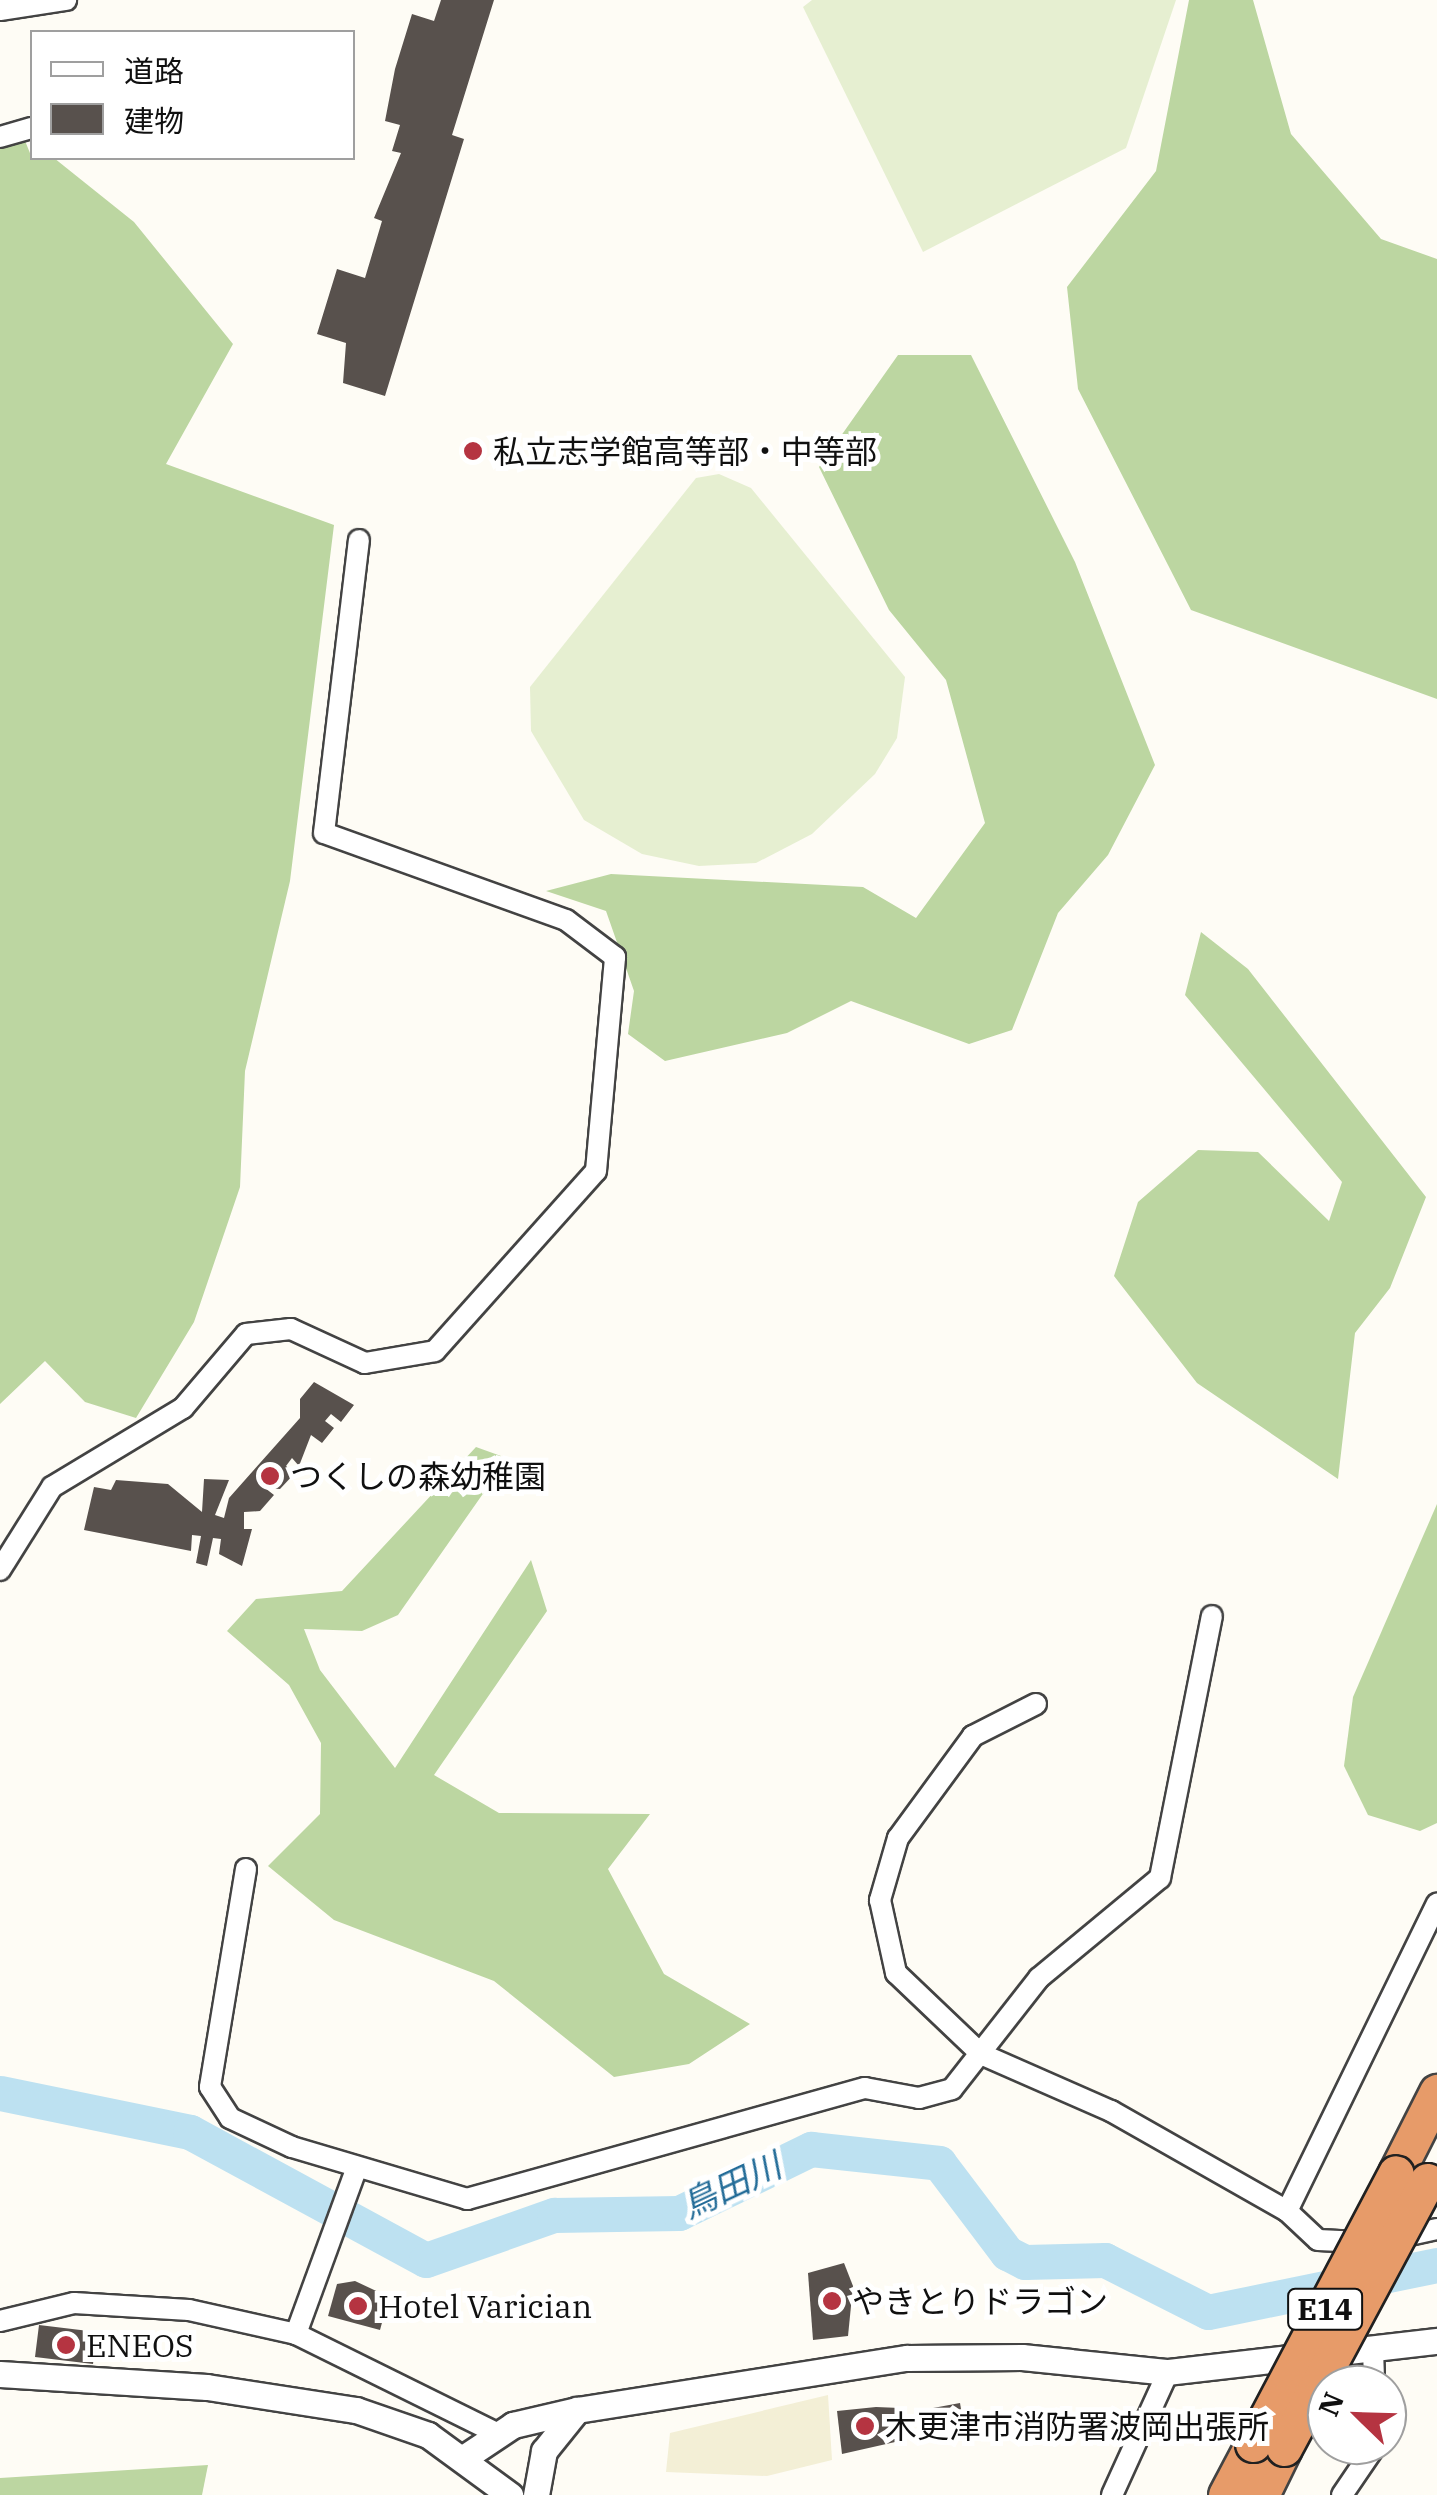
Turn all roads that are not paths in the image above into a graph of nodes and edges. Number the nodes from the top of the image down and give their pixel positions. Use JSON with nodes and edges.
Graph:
{"nodes":[{"id":1,"x":66,"y":0,"type":"edge"},
{"id":2,"x":0,"y":10,"type":"edge"},
{"id":3,"x":30,"y":129,"type":"edge"},
{"id":4,"x":0,"y":137,"type":"edge"},
{"id":5,"x":359,"y":540,"type":"dead end"},
{"id":6,"x":0,"y":1570,"type":"edge"},
{"id":7,"x":1212,"y":1616,"type":"dead end"},
{"id":8,"x":1036,"y":1704,"type":"dead end"},
{"id":9,"x":246,"y":1869,"type":"dead end"},
{"id":10,"x":1437,"y":1904,"type":"edge"},
{"id":11,"x":981,"y":2054,"type":"junction"},
{"id":12,"x":1437,"y":2092,"type":"edge"},
{"id":13,"x":1420,"y":2171,"type":"edge"},
{"id":14,"x":353,"y":2173,"type":"junction"},
{"id":15,"x":1287,"y":2212,"type":"junction"},
{"id":16,"x":1437,"y":2228,"type":"edge"},
{"id":17,"x":0,"y":2320,"type":"edge"},
{"id":18,"x":296,"y":2334,"type":"junction"},
{"id":19,"x":1437,"y":2341,"type":"edge"},
{"id":20,"x":1374,"y":2350,"type":"junction"},
{"id":21,"x":1374,"y":2365,"type":"edge"},
{"id":22,"x":1168,"y":2372,"type":"junction"},
{"id":23,"x":0,"y":2374,"type":"edge"},
{"id":24,"x":578,"y":2410,"type":"junction"},
{"id":25,"x":496,"y":2433,"type":"junction"},
{"id":26,"x":466,"y":2457,"type":"junction"},
{"id":27,"x":1362,"y":2465,"type":"edge"},
{"id":28,"x":1236,"y":2492,"type":"edge"},
{"id":29,"x":510,"y":2495,"type":"edge"},
{"id":30,"x":536,"y":2495,"type":"edge"},
{"id":31,"x":1112,"y":2495,"type":"edge"},
{"id":32,"x":1342,"y":2495,"type":"edge"}],
"edges":[{"from":1,"to":2,"type":"street"},
{"from":3,"to":4,"type":"street"},
{"from":5,"to":6,"type":"street"},
{"from":7,"to":11,"type":"street"},
{"from":8,"to":11,"type":"street"},
{"from":9,"to":14,"type":"street"},
{"from":10,"to":15,"type":"street"},
{"from":11,"to":14,"type":"street"},
{"from":11,"to":15,"type":"street"},
{"from":12,"to":13,"type":"highway","number":"E14"},
{"from":13,"to":28,"type":"highway","number":"E14","bridge":true},
{"from":14,"to":18,"type":"street"},
{"from":15,"to":16,"type":"street"},
{"from":17,"to":18,"type":"street"},
{"from":18,"to":25,"type":"street"},
{"from":19,"to":20,"type":"street"},
{"from":20,"to":21,"type":"street"},
{"from":20,"to":22,"type":"street"},
{"from":22,"to":24,"type":"street"},
{"from":22,"to":31,"type":"street"},
{"from":23,"to":26,"type":"street"},
{"from":24,"to":25,"type":"street"},
{"from":24,"to":30,"type":"street"},
{"from":25,"to":26,"type":"street"},
{"from":26,"to":29,"type":"street"},
{"from":27,"to":32,"type":"street"}]}
